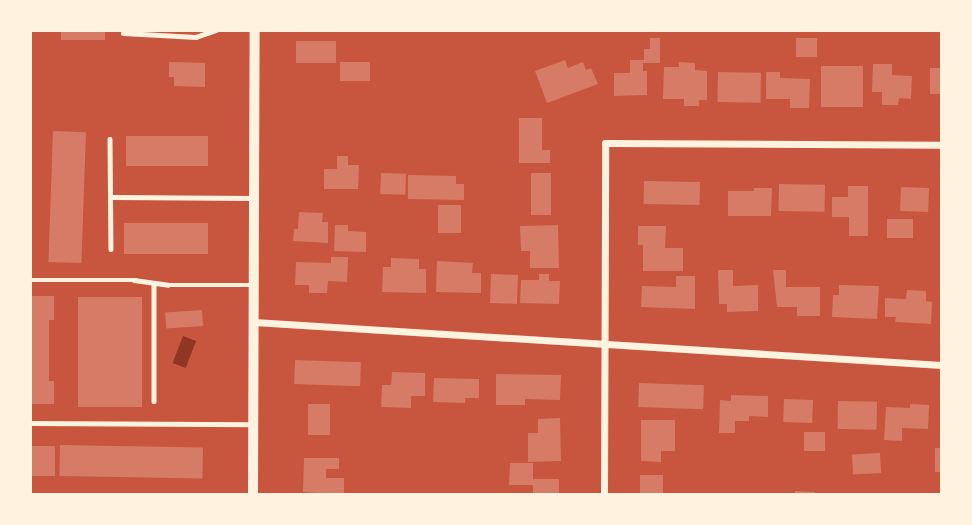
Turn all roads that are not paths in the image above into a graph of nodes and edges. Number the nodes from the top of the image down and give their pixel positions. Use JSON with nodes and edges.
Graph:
{"nodes":[{"id":1,"x":216,"y":30,"type":"edge"},
{"id":2,"x":255,"y":30,"type":"edge"},
{"id":3,"x":123,"y":33,"type":"dead end"},
{"id":4,"x":110,"y":139,"type":"dead end"},
{"id":5,"x":942,"y":145,"type":"edge"},
{"id":6,"x":111,"y":197,"type":"junction"},
{"id":7,"x":254,"y":198,"type":"junction"},
{"id":8,"x":111,"y":249,"type":"dead end"},
{"id":9,"x":30,"y":280,"type":"edge"},
{"id":10,"x":155,"y":283,"type":"junction"},
{"id":11,"x":254,"y":285,"type":"junction"},
{"id":12,"x":254,"y":323,"type":"junction"},
{"id":13,"x":604,"y":344,"type":"junction"},
{"id":14,"x":942,"y":365,"type":"edge"},
{"id":15,"x":155,"y":401,"type":"dead end"},
{"id":16,"x":30,"y":423,"type":"edge"},
{"id":17,"x":253,"y":424,"type":"junction"},
{"id":18,"x":253,"y":495,"type":"edge"},
{"id":19,"x":604,"y":495,"type":"edge"}],
"edges":[{"from":1,"to":3,"type":"lane"},
{"from":2,"to":7,"type":"street"},
{"from":4,"to":6,"type":"lane"},
{"from":5,"to":13,"type":"street"},
{"from":6,"to":7,"type":"lane"},
{"from":6,"to":8,"type":"lane"},
{"from":7,"to":11,"type":"street"},
{"from":9,"to":10,"type":"lane"},
{"from":10,"to":11,"type":"lane"},
{"from":10,"to":15,"type":"lane"},
{"from":11,"to":12,"type":"street"},
{"from":12,"to":13,"type":"street"},
{"from":12,"to":17,"type":"street"},
{"from":13,"to":14,"type":"street"},
{"from":13,"to":19,"type":"street"},
{"from":16,"to":17,"type":"lane"},
{"from":17,"to":18,"type":"street"}]}
